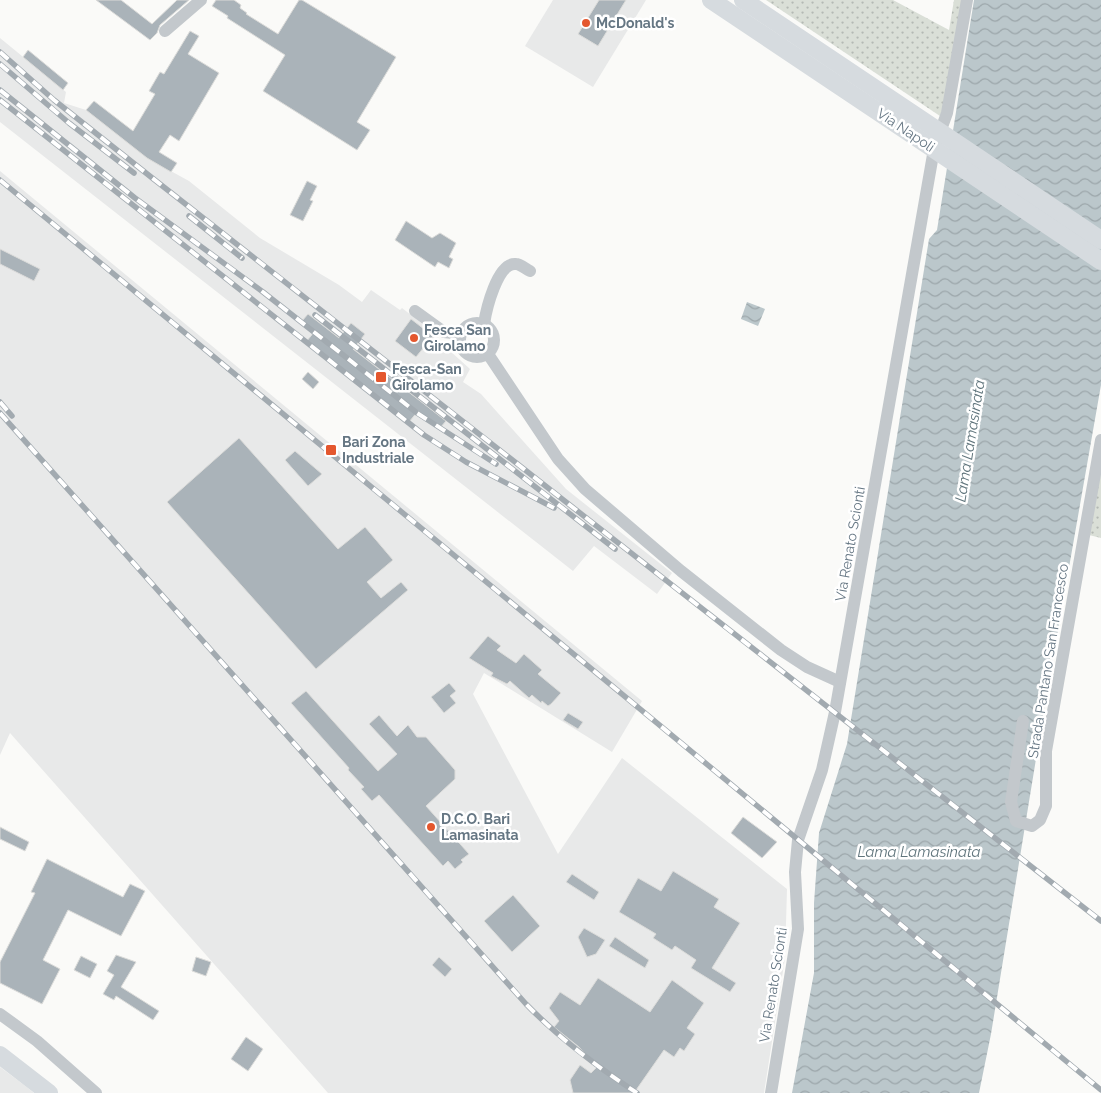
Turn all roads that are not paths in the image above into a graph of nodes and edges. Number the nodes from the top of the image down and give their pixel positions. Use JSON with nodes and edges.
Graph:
{"nodes":[{"id":1,"x":201,"y":0,"type":"edge"},
{"id":2,"x":711,"y":0,"type":"edge"},
{"id":3,"x":743,"y":0,"type":"edge"},
{"id":4,"x":967,"y":0,"type":"edge"},
{"id":5,"x":165,"y":31,"type":"dead end"},
{"id":6,"x":941,"y":143,"type":"junction"},
{"id":7,"x":1101,"y":240,"type":"edge"},
{"id":8,"x":1101,"y":260,"type":"edge"},
{"id":9,"x":530,"y":271,"type":"dead end"},
{"id":10,"x":415,"y":311,"type":"dead end"},
{"id":11,"x":484,"y":324,"type":"junction"},
{"id":12,"x":461,"y":334,"type":"junction"},
{"id":13,"x":488,"y":354,"type":"junction"},
{"id":14,"x":1101,"y":440,"type":"edge"},
{"id":15,"x":840,"y":682,"type":"junction"},
{"id":16,"x":1023,"y":721,"type":"dead end"},
{"id":17,"x":0,"y":1014,"type":"edge"},
{"id":18,"x":0,"y":1055,"type":"edge"},
{"id":19,"x":49,"y":1093,"type":"edge"},
{"id":20,"x":96,"y":1093,"type":"edge"},
{"id":21,"x":771,"y":1093,"type":"edge"}],
"edges":[{"from":1,"to":5,"type":"street"},
{"from":2,"to":6,"type":"main road","name":"Via Napoli"},
{"from":3,"to":6,"type":"main road","name":"Via Napoli"},
{"from":4,"to":6,"type":"street","name":"Via Renato Scionti"},
{"from":6,"to":7,"type":"main road","name":"Via Napoli"},
{"from":6,"to":8,"type":"main road","name":"Via Napoli"},
{"from":6,"to":15,"type":"street","name":"Via Renato Scionti"},
{"from":9,"to":11,"type":"street"},
{"from":10,"to":12,"type":"street"},
{"from":11,"to":12,"type":"street"},
{"from":11,"to":13,"type":"street"},
{"from":12,"to":13,"type":"street"},
{"from":13,"to":15,"type":"street"},
{"from":14,"to":16,"type":"street","name":"Strada Pantano San Francesco"},
{"from":15,"to":21,"type":"street","name":"Via Renato Scionti"},
{"from":17,"to":20,"type":"street"},
{"from":18,"to":19,"type":"main road"}]}
